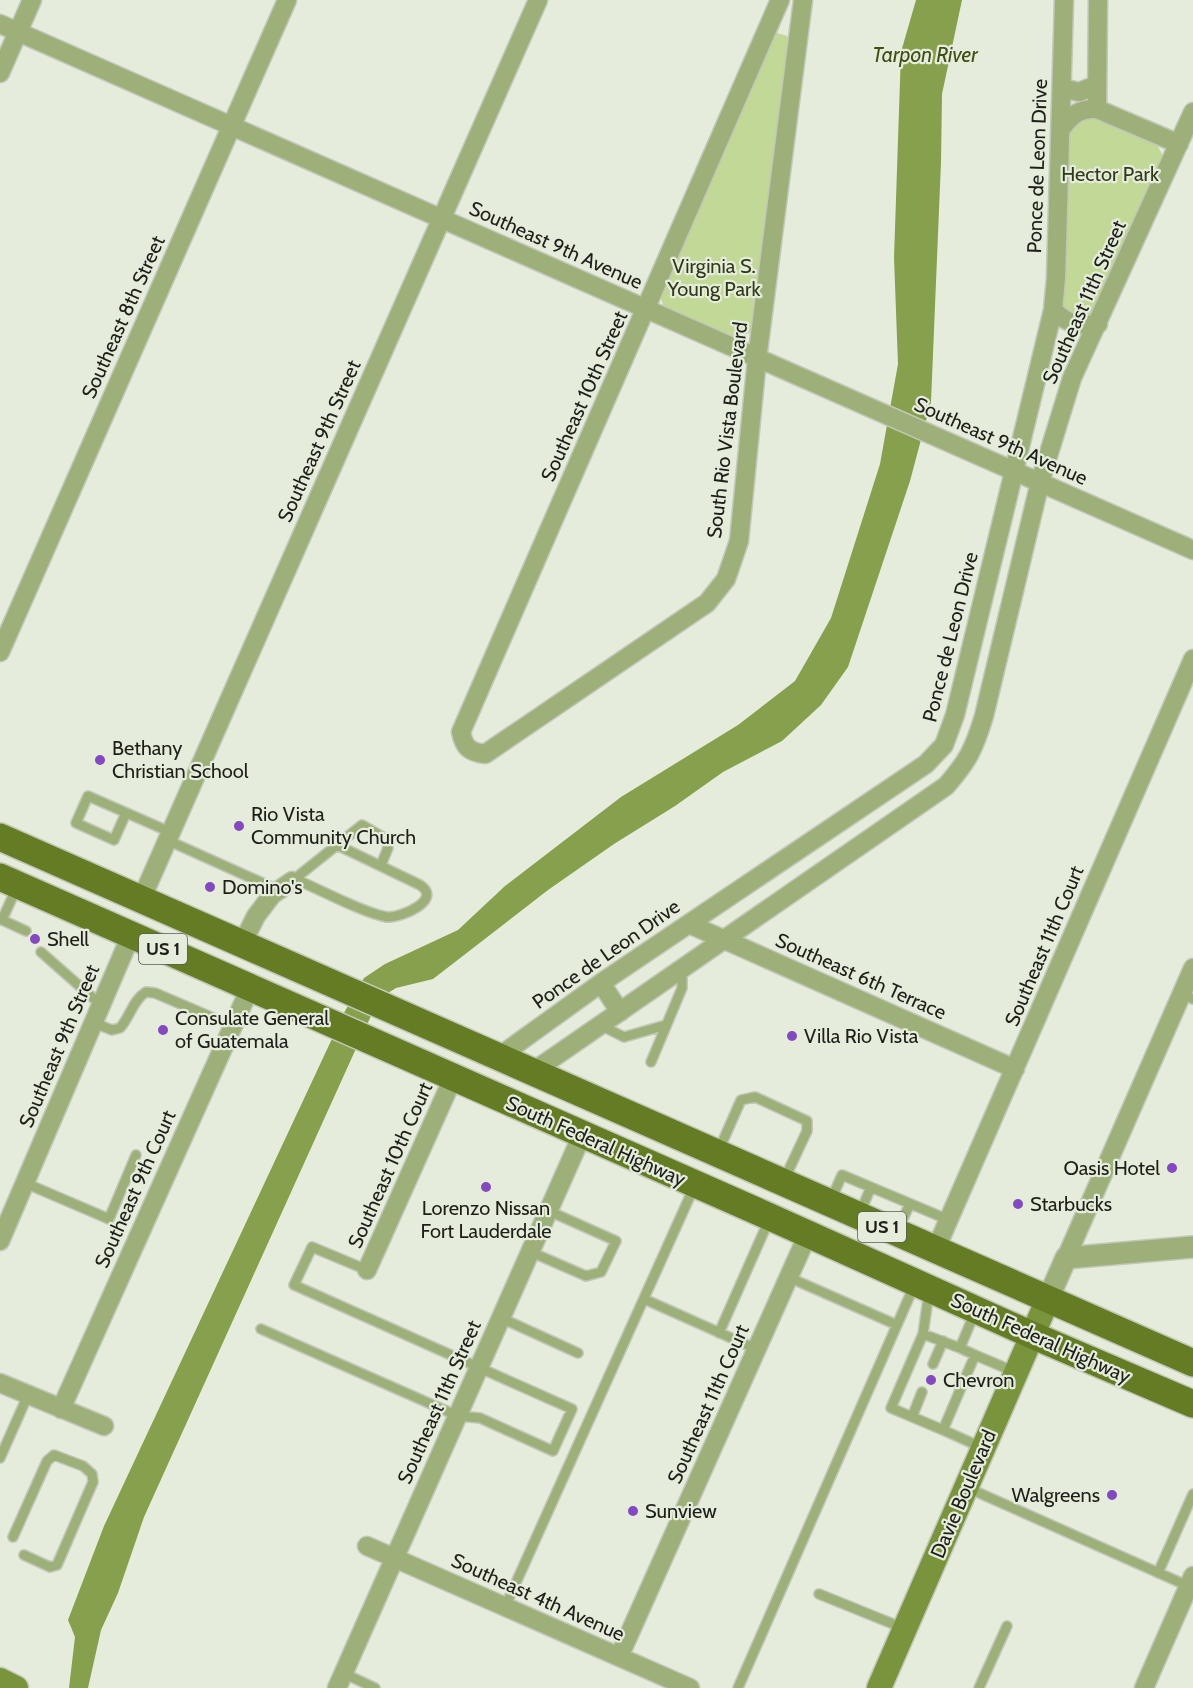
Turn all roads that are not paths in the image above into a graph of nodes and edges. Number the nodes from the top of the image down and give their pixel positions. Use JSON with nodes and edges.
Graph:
{"nodes":[{"id":1,"x":32,"y":0,"type":"edge"},
{"id":2,"x":287,"y":0,"type":"edge"},
{"id":3,"x":538,"y":0,"type":"edge"},
{"id":4,"x":780,"y":0,"type":"edge"},
{"id":5,"x":803,"y":0,"type":"edge"},
{"id":6,"x":1064,"y":0,"type":"edge"},
{"id":7,"x":1098,"y":0,"type":"edge"},
{"id":8,"x":0,"y":24,"type":"edge"},
{"id":9,"x":767,"y":29,"type":"junction"},
{"id":10,"x":18,"y":32,"type":"junction"},
{"id":11,"x":798,"y":41,"type":"junction"},
{"id":12,"x":0,"y":73,"type":"edge"},
{"id":13,"x":1097,"y":85,"type":"junction"},
{"id":14,"x":1062,"y":88,"type":"junction"},
{"id":15,"x":1096,"y":109,"type":"junction"},
{"id":16,"x":1193,"y":112,"type":"edge"},
{"id":17,"x":231,"y":125,"type":"junction"},
{"id":18,"x":1062,"y":128,"type":"junction"},
{"id":19,"x":1179,"y":144,"type":"junction"},
{"id":20,"x":442,"y":219,"type":"junction"},
{"id":21,"x":646,"y":309,"type":"junction"},
{"id":22,"x":1053,"y":310,"type":"junction"},
{"id":23,"x":1098,"y":324,"type":"junction"},
{"id":24,"x":757,"y":359,"type":"junction"},
{"id":25,"x":1013,"y":471,"type":"junction"},
{"id":26,"x":1040,"y":482,"type":"junction"},
{"id":27,"x":1000,"y":530,"type":"junction"},
{"id":28,"x":1027,"y":538,"type":"junction"},
{"id":29,"x":1193,"y":550,"type":"edge"},
{"id":30,"x":0,"y":652,"type":"edge"},
{"id":31,"x":1193,"y":659,"type":"edge"},
{"id":32,"x":463,"y":744,"type":"joint"},
{"id":33,"x":126,"y":813,"type":"junction"},
{"id":34,"x":169,"y":836,"type":"junction"},
{"id":35,"x":0,"y":837,"type":"edge"},
{"id":36,"x":337,"y":845,"type":"junction"},
{"id":37,"x":381,"y":866,"type":"junction"},
{"id":38,"x":9,"y":881,"type":"edge"},
{"id":39,"x":288,"y":883,"type":"junction"},
{"id":40,"x":141,"y":900,"type":"junction"},
{"id":41,"x":80,"y":912,"type":"junction"},
{"id":42,"x":1,"y":920,"type":"edge"},
{"id":43,"x":689,"y":924,"type":"junction"},
{"id":44,"x":199,"y":925,"type":"junction"},
{"id":45,"x":26,"y":931,"type":"dead end"},
{"id":46,"x":131,"y":935,"type":"junction"},
{"id":47,"x":724,"y":939,"type":"junction"},
{"id":48,"x":242,"y":944,"type":"junction"},
{"id":49,"x":41,"y":952,"type":"dead end"},
{"id":50,"x":682,"y":968,"type":"junction"},
{"id":51,"x":1193,"y":969,"type":"edge"},
{"id":52,"x":601,"y":983,"type":"junction"},
{"id":53,"x":250,"y":988,"type":"junction"},
{"id":54,"x":1187,"y":996,"type":"edge"},
{"id":55,"x":101,"y":1005,"type":"junction"},
{"id":56,"x":620,"y":1012,"type":"junction"},
{"id":57,"x":218,"y":1020,"type":"dead end"},
{"id":58,"x":94,"y":1023,"type":"junction"},
{"id":59,"x":600,"y":1025,"type":"junction"},
{"id":60,"x":666,"y":1025,"type":"junction"},
{"id":61,"x":497,"y":1058,"type":"junction"},
{"id":62,"x":651,"y":1062,"type":"dead end"},
{"id":63,"x":1016,"y":1069,"type":"junction"},
{"id":64,"x":531,"y":1073,"type":"junction"},
{"id":65,"x":453,"y":1078,"type":"junction"},
{"id":66,"x":642,"y":1122,"type":"junction"},
{"id":67,"x":582,"y":1135,"type":"junction"},
{"id":68,"x":717,"y":1154,"type":"junction"},
{"id":69,"x":136,"y":1155,"type":"dead end"},
{"id":70,"x":25,"y":1183,"type":"junction"},
{"id":71,"x":782,"y":1183,"type":"junction"},
{"id":72,"x":696,"y":1185,"type":"junction"},
{"id":73,"x":871,"y":1187,"type":"junction"},
{"id":74,"x":829,"y":1204,"type":"junction"},
{"id":75,"x":910,"y":1204,"type":"junction"},
{"id":76,"x":549,"y":1211,"type":"junction"},
{"id":77,"x":770,"y":1217,"type":"junction"},
{"id":78,"x":858,"y":1217,"type":"junction"},
{"id":79,"x":949,"y":1220,"type":"junction"},
{"id":80,"x":808,"y":1234,"type":"junction"},
{"id":81,"x":896,"y":1234,"type":"junction"},
{"id":82,"x":0,"y":1241,"type":"edge"},
{"id":83,"x":1193,"y":1247,"type":"edge"},
{"id":84,"x":935,"y":1251,"type":"junction"},
{"id":85,"x":531,"y":1252,"type":"junction"},
{"id":86,"x":1066,"y":1258,"type":"junction"},
{"id":87,"x":367,"y":1270,"type":"joint"},
{"id":88,"x":788,"y":1277,"type":"junction"},
{"id":89,"x":923,"y":1286,"type":"junction"},
{"id":90,"x":644,"y":1299,"type":"junction"},
{"id":91,"x":1048,"y":1299,"type":"junction"},
{"id":92,"x":975,"y":1310,"type":"junction"},
{"id":93,"x":501,"y":1318,"type":"junction"},
{"id":94,"x":897,"y":1325,"type":"junction"},
{"id":95,"x":261,"y":1329,"type":"dead end"},
{"id":96,"x":719,"y":1333,"type":"junction"},
{"id":97,"x":923,"y":1334,"type":"junction"},
{"id":98,"x":1032,"y":1335,"type":"junction"},
{"id":99,"x":943,"y":1341,"type":"junction"},
{"id":100,"x":960,"y":1348,"type":"junction"},
{"id":101,"x":756,"y":1349,"type":"junction"},
{"id":102,"x":578,"y":1353,"type":"dead end"},
{"id":103,"x":975,"y":1355,"type":"junction"},
{"id":104,"x":1193,"y":1363,"type":"edge"},
{"id":105,"x":933,"y":1364,"type":"dead end"},
{"id":106,"x":480,"y":1366,"type":"junction"},
{"id":107,"x":1016,"y":1372,"type":"junction"},
{"id":108,"x":0,"y":1383,"type":"edge"},
{"id":109,"x":922,"y":1392,"type":"dead end"},
{"id":110,"x":28,"y":1395,"type":"junction"},
{"id":111,"x":1193,"y":1404,"type":"edge"},
{"id":112,"x":61,"y":1409,"type":"junction"},
{"id":113,"x":458,"y":1416,"type":"junction"},
{"id":114,"x":912,"y":1416,"type":"junction"},
{"id":115,"x":104,"y":1426,"type":"dead end"},
{"id":116,"x":944,"y":1430,"type":"junction"},
{"id":117,"x":983,"y":1448,"type":"junction"},
{"id":118,"x":0,"y":1458,"type":"edge"},
{"id":119,"x":966,"y":1486,"type":"junction"},
{"id":120,"x":1193,"y":1494,"type":"edge"},
{"id":121,"x":13,"y":1537,"type":"dead end"},
{"id":122,"x":367,"y":1546,"type":"dead end"},
{"id":123,"x":24,"y":1555,"type":"dead end"},
{"id":124,"x":395,"y":1558,"type":"junction"},
{"id":125,"x":1158,"y":1573,"type":"junction"},
{"id":126,"x":1191,"y":1581,"type":"edge"},
{"id":127,"x":819,"y":1594,"type":"dead end"},
{"id":128,"x":505,"y":1607,"type":"junction"},
{"id":129,"x":1007,"y":1626,"type":"dead end"},
{"id":130,"x":904,"y":1629,"type":"junction"},
{"id":131,"x":619,"y":1657,"type":"junction"},
{"id":132,"x":340,"y":1681,"type":"edge"},
{"id":133,"x":375,"y":1688,"type":"edge"},
{"id":134,"x":690,"y":1688,"type":"edge"},
{"id":135,"x":738,"y":1688,"type":"edge"},
{"id":136,"x":879,"y":1688,"type":"edge"},
{"id":137,"x":979,"y":1688,"type":"edge"},
{"id":138,"x":1144,"y":1688,"type":"edge"}],
"edges":[{"from":1,"to":10,"type":"street"},
{"from":2,"to":17,"type":"street","name":"Southeast 8th Street"},
{"from":3,"to":20,"type":"street","name":"Southeast 9th Street"},
{"from":4,"to":9,"type":"street","name":"Southeast 10th Street"},
{"from":5,"to":11,"type":"street","name":"South Rio Vista Boulevard"},
{"from":6,"to":14,"type":"street","name":"Ponce de Leon Drive"},
{"from":7,"to":13,"type":"street"},
{"from":8,"to":10,"type":"street","name":"Southeast 9th Avenue"},
{"from":9,"to":11,"type":"street"},
{"from":9,"to":21,"type":"street","name":"Southeast 10th Street"},
{"from":10,"to":12,"type":"street"},
{"from":10,"to":17,"type":"street","name":"Southeast 9th Avenue"},
{"from":11,"to":24,"type":"street","name":"South Rio Vista Boulevard"},
{"from":13,"to":14,"type":"street"},
{"from":13,"to":15,"type":"street"},
{"from":14,"to":18,"type":"street","name":"Ponce de Leon Drive"},
{"from":15,"to":18,"type":"street"},
{"from":15,"to":19,"type":"street"},
{"from":16,"to":19,"type":"street","name":"Southeast 11th Street"},
{"from":17,"to":20,"type":"street","name":"Southeast 9th Avenue"},
{"from":17,"to":30,"type":"street","name":"Southeast 8th Street"},
{"from":18,"to":22,"type":"street","name":"Ponce de Leon Drive"},
{"from":19,"to":23,"type":"street","name":"Southeast 11th Street"},
{"from":20,"to":21,"type":"street","name":"Southeast 9th Avenue"},
{"from":20,"to":34,"type":"street","name":"Southeast 9th Street"},
{"from":21,"to":24,"type":"street","name":"Southeast 9th Avenue"},
{"from":21,"to":32,"type":"street","name":"Southeast 10th Street"},
{"from":22,"to":23,"type":"street"},
{"from":22,"to":25,"type":"street","name":"Ponce de Leon Drive"},
{"from":23,"to":26,"type":"street","name":"Southeast 11th Street"},
{"from":24,"to":25,"type":"street","name":"Southeast 9th Avenue"},
{"from":24,"to":32,"type":"street","name":"South Rio Vista Boulevard"},
{"from":25,"to":26,"type":"street","name":"Southeast 9th Avenue"},
{"from":25,"to":27,"type":"street","name":"Ponce de Leon Drive"},
{"from":26,"to":28,"type":"street"},
{"from":26,"to":29,"type":"street","name":"Southeast 9th Avenue"},
{"from":27,"to":28,"type":"street"},
{"from":27,"to":43,"type":"street","name":"Ponce de Leon Drive"},
{"from":28,"to":47,"type":"street"},
{"from":31,"to":63,"type":"street","name":"Southeast 11th Court"},
{"from":33,"to":33,"type":"lane"},
{"from":33,"to":34,"type":"lane"},
{"from":34,"to":39,"type":"lane"},
{"from":34,"to":40,"type":"street","name":"Southeast 9th Street"},
{"from":35,"to":40,"type":"main road","number":"US 1"},
{"from":36,"to":37,"type":"lane"},
{"from":36,"to":37,"type":"lane"},
{"from":36,"to":39,"type":"lane"},
{"from":37,"to":39,"type":"lane"},
{"from":38,"to":41,"type":"main road","name":"South Federal Highway","number":"US 1"},
{"from":38,"to":42,"type":"lane"},
{"from":39,"to":48,"type":"street"},
{"from":40,"to":41,"type":"main road"},
{"from":40,"to":44,"type":"main road","number":"US 1"},
{"from":41,"to":46,"type":"main road","name":"South Federal Highway","number":"US 1"},
{"from":42,"to":45,"type":"lane"},
{"from":43,"to":47,"type":"street","name":"Southeast 6th Terrace"},
{"from":43,"to":52,"type":"street","name":"Ponce de Leon Drive"},
{"from":44,"to":46,"type":"main road"},
{"from":44,"to":48,"type":"main road","number":"US 1"},
{"from":46,"to":53,"type":"main road","name":"South Federal Highway","number":"US 1"},
{"from":46,"to":55,"type":"street","name":"Southeast 9th Street"},
{"from":47,"to":50,"type":"street"},
{"from":47,"to":63,"type":"street","name":"Southeast 6th Terrace"},
{"from":48,"to":61,"type":"main road","name":"South Federal Highway","number":"US 1"},
{"from":49,"to":55,"type":"lane"},
{"from":50,"to":56,"type":"street"},
{"from":50,"to":60,"type":"lane"},
{"from":51,"to":54,"type":"street"},
{"from":52,"to":56,"type":"street"},
{"from":52,"to":61,"type":"street","name":"Ponce de Leon Drive"},
{"from":53,"to":65,"type":"main road","name":"South Federal Highway","number":"US 1"},
{"from":53,"to":112,"type":"street","name":"Southeast 9th Court"},
{"from":54,"to":86,"type":"street"},
{"from":55,"to":58,"type":"street","name":"Southeast 9th Street"},
{"from":56,"to":59,"type":"street"},
{"from":57,"to":58,"type":"lane"},
{"from":58,"to":70,"type":"street","name":"Southeast 9th Street"},
{"from":59,"to":60,"type":"lane"},
{"from":59,"to":64,"type":"street"},
{"from":60,"to":62,"type":"lane"},
{"from":61,"to":64,"type":"main road","name":"South Federal Highway","number":"US 1"},
{"from":63,"to":79,"type":"street","name":"Southeast 11th Court"},
{"from":64,"to":65,"type":"main road"},
{"from":64,"to":66,"type":"main road","name":"South Federal Highway","number":"US 1"},
{"from":65,"to":67,"type":"main road","name":"South Federal Highway","number":"US 1"},
{"from":65,"to":87,"type":"street","name":"Southeast 10th Court"},
{"from":66,"to":67,"type":"main road"},
{"from":66,"to":68,"type":"main road","number":"US 1"},
{"from":67,"to":72,"type":"main road","name":"South Federal Highway","number":"US 1"},
{"from":67,"to":76,"type":"street","name":"Southeast 11th Street"},
{"from":68,"to":71,"type":"main road","name":"South Federal Highway","number":"US 1"},
{"from":68,"to":71,"type":"lane"},
{"from":69,"to":70,"type":"lane"},
{"from":70,"to":82,"type":"street","name":"Southeast 9th Street"},
{"from":71,"to":74,"type":"main road","name":"South Federal Highway","number":"US 1"},
{"from":72,"to":77,"type":"main road","name":"South Federal Highway","number":"US 1"},
{"from":72,"to":90,"type":"lane"},
{"from":73,"to":74,"type":"lane"},
{"from":73,"to":75,"type":"lane"},
{"from":73,"to":78,"type":"lane"},
{"from":74,"to":78,"type":"main road","name":"South Federal Highway","number":"US 1"},
{"from":75,"to":79,"type":"lane"},
{"from":75,"to":81,"type":"lane"},
{"from":76,"to":85,"type":"street","name":"Southeast 11th Street"},
{"from":76,"to":85,"type":"lane"},
{"from":77,"to":80,"type":"main road","name":"South Federal Highway","number":"US 1"},
{"from":77,"to":96,"type":"lane"},
{"from":78,"to":81,"type":"main road","name":"South Federal Highway","number":"US 1"},
{"from":79,"to":84,"type":"street","name":"Southeast 11th Court"},
{"from":80,"to":88,"type":"street","name":"Southeast 11th Court"},
{"from":80,"to":89,"type":"main road","name":"South Federal Highway","number":"US 1"},
{"from":81,"to":84,"type":"main road","name":"South Federal Highway","number":"US 1"},
{"from":83,"to":86,"type":"street"},
{"from":84,"to":91,"type":"main road","name":"South Federal Highway","number":"US 1"},
{"from":85,"to":93,"type":"street","name":"Southeast 11th Street"},
{"from":86,"to":91,"type":"street"},
{"from":87,"to":106,"type":"lane"},
{"from":88,"to":94,"type":"lane"},
{"from":88,"to":101,"type":"street","name":"Southeast 11th Court"},
{"from":89,"to":92,"type":"main road","name":"South Federal Highway","number":"US 1"},
{"from":89,"to":94,"type":"lane"},
{"from":89,"to":97,"type":"lane"},
{"from":90,"to":96,"type":"lane"},
{"from":90,"to":128,"type":"lane"},
{"from":91,"to":98,"type":"main road","name":"Davie Boulevard"},
{"from":91,"to":104,"type":"main road","name":"South Federal Highway","number":"US 1"},
{"from":92,"to":98,"type":"main road","name":"South Federal Highway","number":"US 1"},
{"from":92,"to":100,"type":"lane"},
{"from":93,"to":102,"type":"lane"},
{"from":93,"to":106,"type":"street","name":"Southeast 11th Street"},
{"from":94,"to":135,"type":"lane"},
{"from":95,"to":113,"type":"lane"},
{"from":96,"to":101,"type":"lane"},
{"from":97,"to":99,"type":"lane"},
{"from":97,"to":114,"type":"lane"},
{"from":98,"to":107,"type":"main road","name":"Davie Boulevard"},
{"from":98,"to":111,"type":"main road","name":"South Federal Highway","number":"US 1"},
{"from":99,"to":100,"type":"lane"},
{"from":99,"to":105,"type":"lane"},
{"from":100,"to":103,"type":"lane"},
{"from":101,"to":131,"type":"street","name":"Southeast 11th Court"},
{"from":103,"to":107,"type":"lane"},
{"from":103,"to":116,"type":"lane"},
{"from":106,"to":113,"type":"street","name":"Southeast 11th Street"},
{"from":106,"to":113,"type":"lane"},
{"from":107,"to":117,"type":"main road","name":"Davie Boulevard"},
{"from":108,"to":110,"type":"street"},
{"from":109,"to":114,"type":"lane"},
{"from":110,"to":112,"type":"street"},
{"from":110,"to":118,"type":"lane"},
{"from":112,"to":115,"type":"street"},
{"from":113,"to":124,"type":"street","name":"Southeast 11th Street"},
{"from":114,"to":116,"type":"lane"},
{"from":116,"to":117,"type":"lane"},
{"from":117,"to":119,"type":"main road","name":"Davie Boulevard"},
{"from":119,"to":125,"type":"lane"},
{"from":119,"to":130,"type":"main road","name":"Davie Boulevard"},
{"from":120,"to":125,"type":"lane"},
{"from":121,"to":123,"type":"lane"},
{"from":122,"to":124,"type":"street","name":"Southeast 4th Avenue"},
{"from":124,"to":128,"type":"street","name":"Southeast 4th Avenue"},
{"from":124,"to":132,"type":"street","name":"Southeast 11th Street"},
{"from":125,"to":126,"type":"lane"},
{"from":126,"to":138,"type":"street"},
{"from":127,"to":130,"type":"lane"},
{"from":128,"to":131,"type":"street","name":"Southeast 4th Avenue"},
{"from":129,"to":137,"type":"lane"},
{"from":130,"to":136,"type":"main road","name":"Davie Boulevard"},
{"from":131,"to":134,"type":"street","name":"Southeast 4th Avenue"},
{"from":132,"to":133,"type":"lane"}]}
